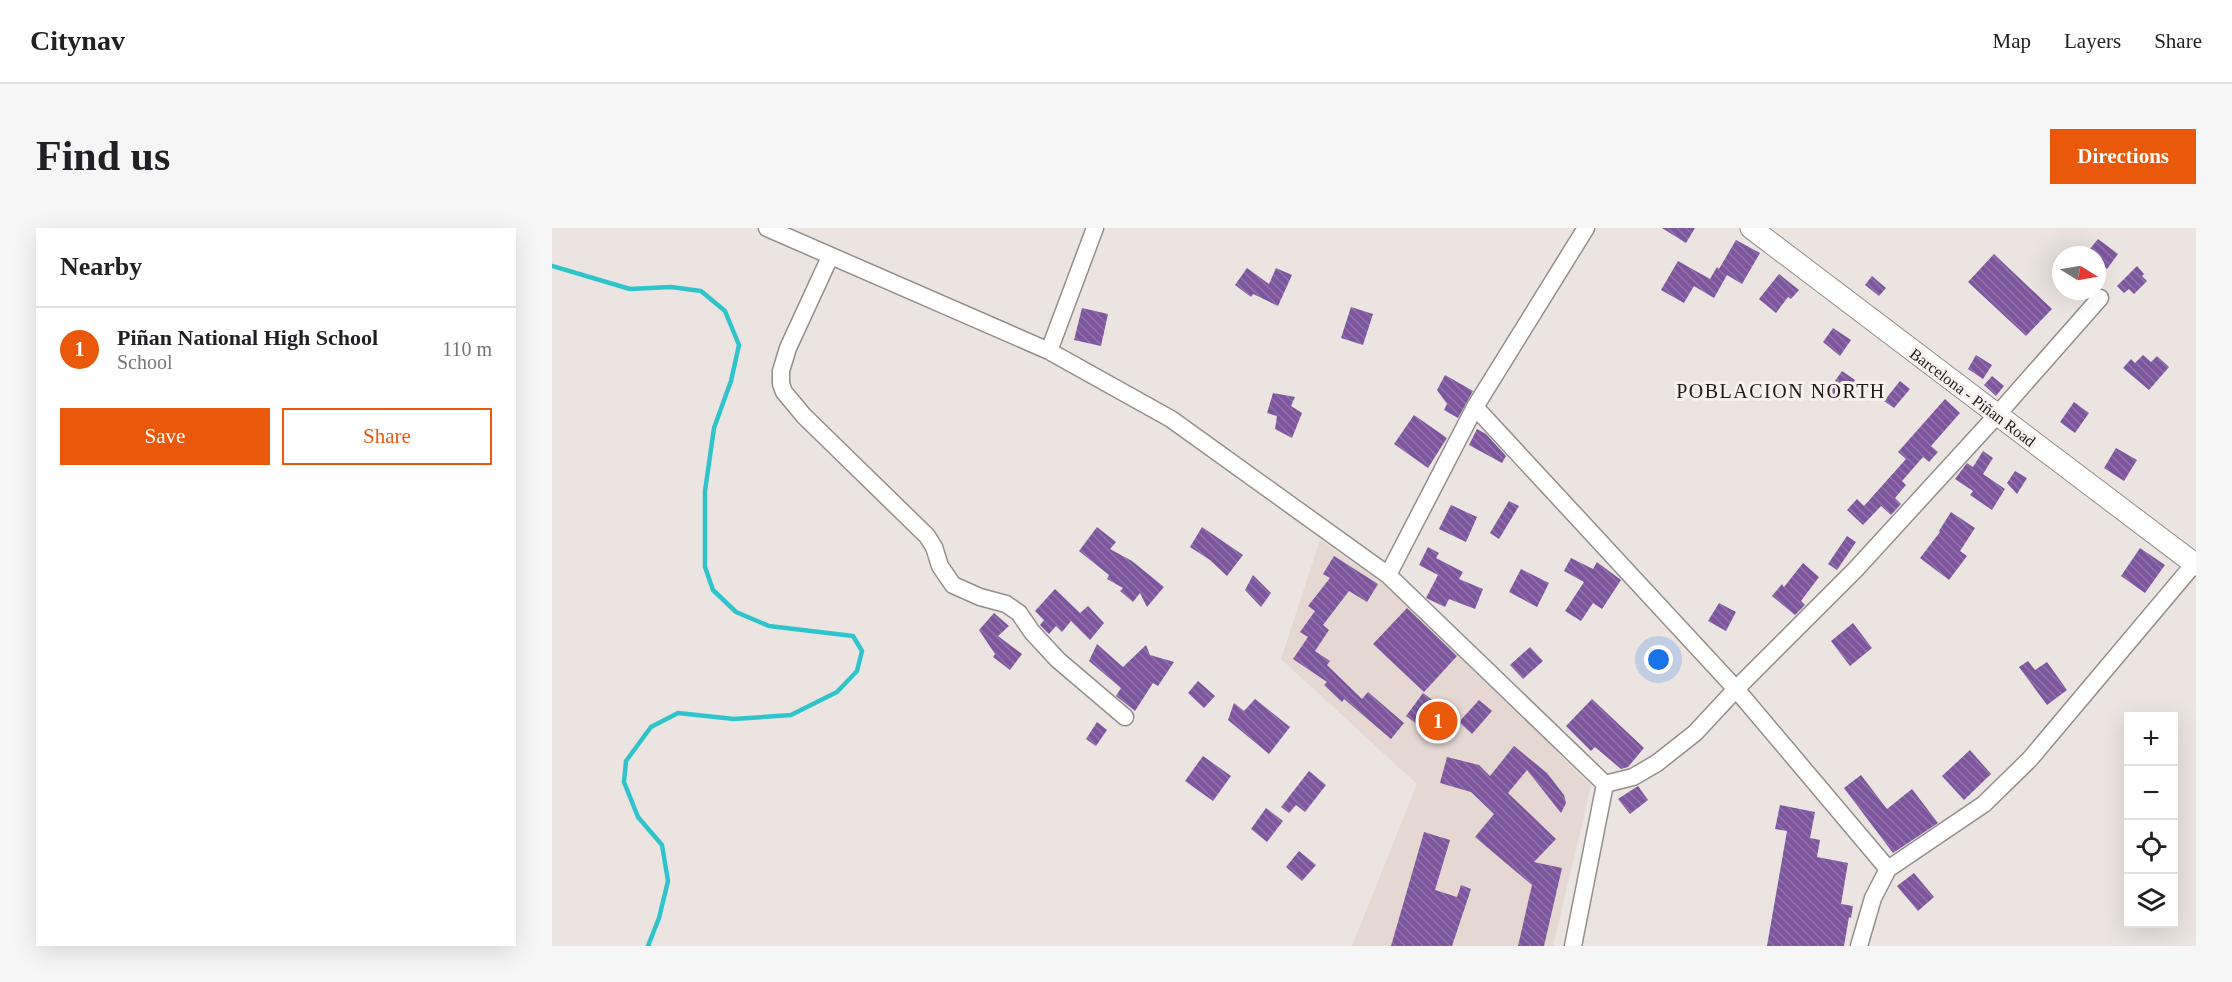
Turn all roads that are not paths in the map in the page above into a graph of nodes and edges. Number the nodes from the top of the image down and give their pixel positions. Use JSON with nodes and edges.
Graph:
{"nodes":[{"id":1,"x":767,"y":228,"type":"edge"},
{"id":2,"x":1095,"y":228,"type":"edge"},
{"id":3,"x":1586,"y":228,"type":"edge"},
{"id":4,"x":1751,"y":228,"type":"edge"},
{"id":5,"x":830,"y":257,"type":"junction"},
{"id":6,"x":2098,"y":300,"type":"edge"},
{"id":7,"x":1049,"y":351,"type":"junction"},
{"id":8,"x":1475,"y":407,"type":"junction"},
{"id":9,"x":1997,"y":415,"type":"junction"},
{"id":10,"x":2195,"y":565,"type":"edge"},
{"id":11,"x":1388,"y":575,"type":"junction"},
{"id":12,"x":1736,"y":689,"type":"junction"},
{"id":13,"x":1125,"y":717,"type":"dead end"},
{"id":14,"x":1605,"y":784,"type":"junction"},
{"id":15,"x":1888,"y":869,"type":"junction"},
{"id":16,"x":1573,"y":946,"type":"edge"},
{"id":17,"x":1859,"y":946,"type":"edge"}],
"edges":[{"from":1,"to":5,"type":"street"},
{"from":2,"to":7,"type":"street"},
{"from":3,"to":8,"type":"street"},
{"from":4,"to":9,"type":"main road","name":"Barcelona - Piñan Road"},
{"from":5,"to":7,"type":"street"},
{"from":5,"to":13,"type":"street"},
{"from":6,"to":9,"type":"street"},
{"from":7,"to":11,"type":"street"},
{"from":8,"to":11,"type":"street"},
{"from":8,"to":12,"type":"street"},
{"from":9,"to":10,"type":"main road","name":"Barcelona - Piñan Road"},
{"from":9,"to":12,"type":"street"},
{"from":10,"to":15,"type":"street"},
{"from":11,"to":14,"type":"street"},
{"from":12,"to":14,"type":"street"},
{"from":12,"to":15,"type":"street"},
{"from":14,"to":16,"type":"street"},
{"from":15,"to":17,"type":"street"}]}
